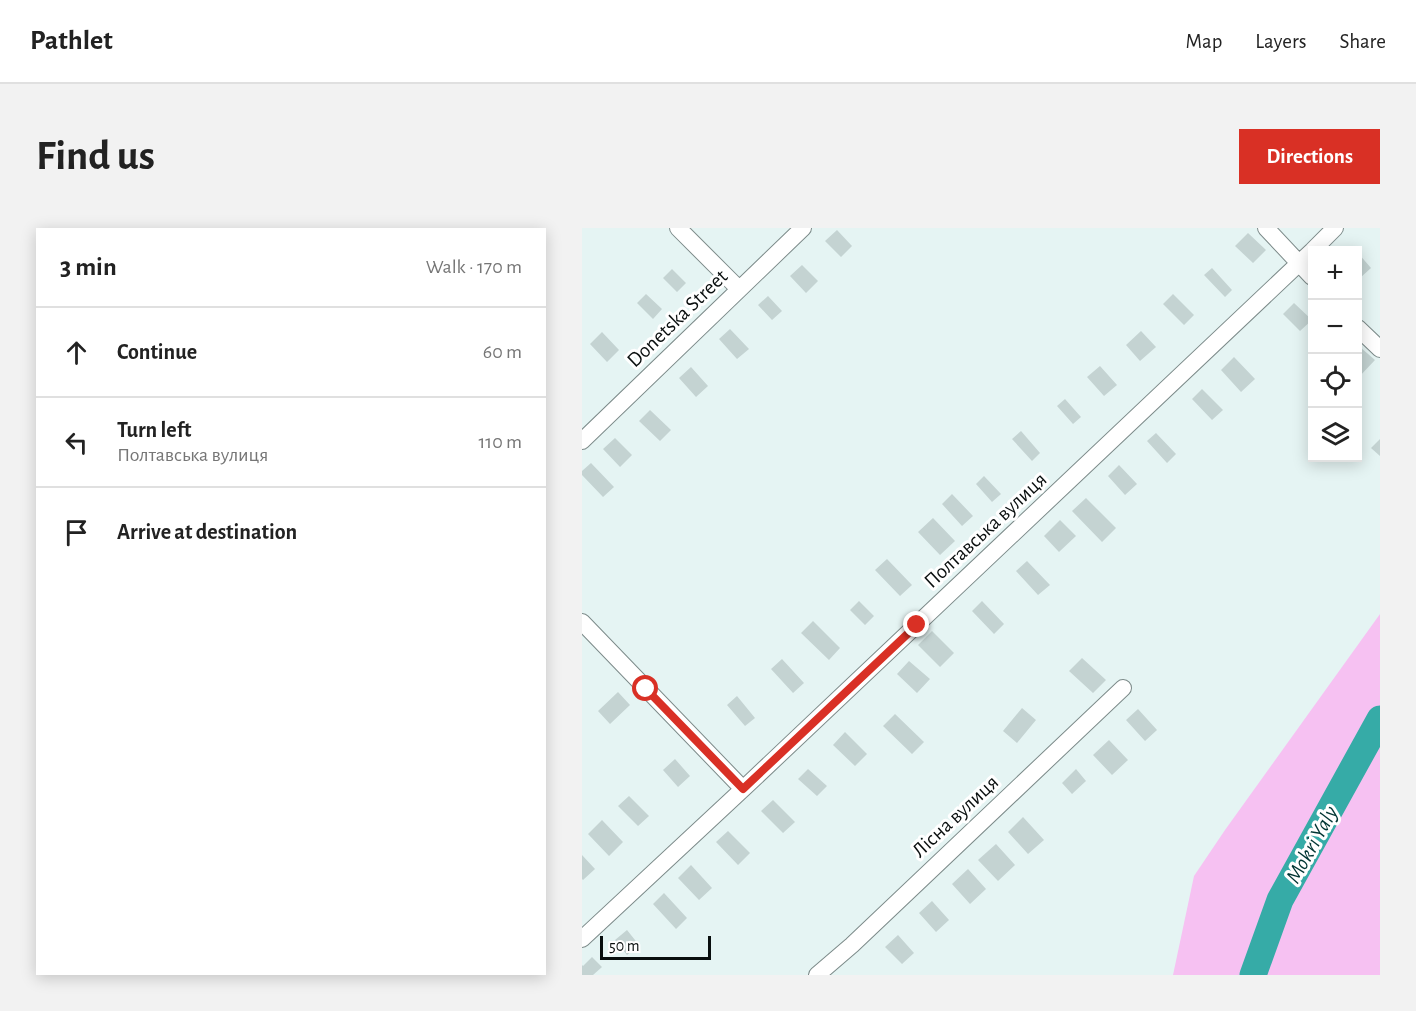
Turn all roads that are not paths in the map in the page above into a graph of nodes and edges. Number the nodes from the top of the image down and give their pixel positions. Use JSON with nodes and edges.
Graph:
{"nodes":[{"id":1,"x":678,"y":228,"type":"edge"},
{"id":2,"x":802,"y":228,"type":"edge"},
{"id":3,"x":1266,"y":228,"type":"edge"},
{"id":4,"x":1335,"y":228,"type":"edge"},
{"id":5,"x":1318,"y":246,"type":"edge"},
{"id":6,"x":1308,"y":256,"type":"edge"},
{"id":7,"x":1300,"y":263,"type":"junction"},
{"id":8,"x":1308,"y":272,"type":"edge"},
{"id":9,"x":739,"y":289,"type":"junction"},
{"id":10,"x":1362,"y":332,"type":"edge"},
{"id":11,"x":1380,"y":349,"type":"edge"},
{"id":12,"x":582,"y":441,"type":"edge"},
{"id":13,"x":582,"y":622,"type":"edge"},
{"id":14,"x":1123,"y":688,"type":"dead end"},
{"id":15,"x":743,"y":789,"type":"junction"},
{"id":16,"x":582,"y":939,"type":"edge"},
{"id":17,"x":817,"y":975,"type":"edge"}],
"edges":[{"from":1,"to":9,"type":"street"},
{"from":2,"to":9,"type":"street","name":"Donetska Street"},
{"from":3,"to":7,"type":"street"},
{"from":4,"to":5,"type":"street","name":"Полтавська вулиця"},
{"from":6,"to":7,"type":"street","name":"Полтавська вулиця"},
{"from":7,"to":8,"type":"street"},
{"from":7,"to":15,"type":"street","name":"Полтавська вулиця"},
{"from":9,"to":12,"type":"street","name":"Donetska Street"},
{"from":10,"to":11,"type":"street"},
{"from":13,"to":15,"type":"street"},
{"from":14,"to":17,"type":"street","name":"Лісна вулиця"},
{"from":15,"to":16,"type":"street","name":"Полтавська вулиця"}]}
